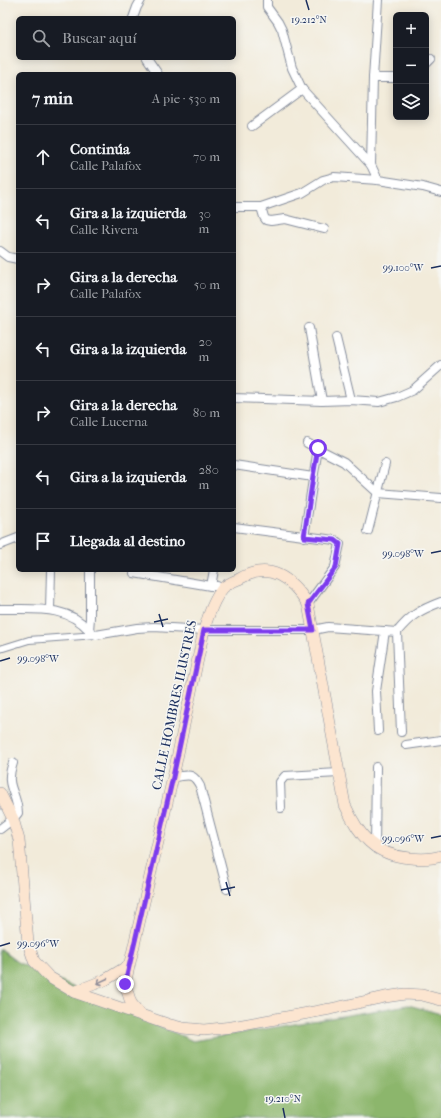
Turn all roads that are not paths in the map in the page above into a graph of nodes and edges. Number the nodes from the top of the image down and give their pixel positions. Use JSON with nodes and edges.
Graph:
{"nodes":[{"id":1,"x":141,"y":0,"type":"edge"},
{"id":2,"x":267,"y":0,"type":"edge"},
{"id":3,"x":378,"y":0,"type":"edge"},
{"id":4,"x":134,"y":16,"type":"edge"},
{"id":5,"x":148,"y":60,"type":"edge"},
{"id":6,"x":153,"y":72,"type":"edge"},
{"id":7,"x":373,"y":78,"type":"junction"},
{"id":8,"x":393,"y":78,"type":"edge"},
{"id":9,"x":302,"y":89,"type":"junction"},
{"id":10,"x":252,"y":126,"type":"dead end"},
{"id":11,"x":370,"y":165,"type":"junction"},
{"id":12,"x":378,"y":180,"type":"junction"},
{"id":13,"x":441,"y":192,"type":"edge"},
{"id":14,"x":236,"y":207,"type":"edge"},
{"id":15,"x":261,"y":207,"type":"junction"},
{"id":16,"x":324,"y":230,"type":"dead end"},
{"id":17,"x":0,"y":251,"type":"edge"},
{"id":18,"x":16,"y":258,"type":"edge"},
{"id":19,"x":308,"y":328,"type":"dead end"},
{"id":20,"x":336,"y":338,"type":"dead end"},
{"id":21,"x":441,"y":365,"type":"edge"},
{"id":22,"x":236,"y":398,"type":"edge"},
{"id":23,"x":351,"y":400,"type":"junction"},
{"id":24,"x":322,"y":401,"type":"junction"},
{"id":25,"x":307,"y":443,"type":"dead end"},
{"id":26,"x":318,"y":448,"type":"junction"},
{"id":27,"x":385,"y":464,"type":"dead end"},
{"id":28,"x":236,"y":465,"type":"edge"},
{"id":29,"x":313,"y":477,"type":"junction"},
{"id":30,"x":378,"y":493,"type":"junction"},
{"id":31,"x":441,"y":498,"type":"edge"},
{"id":32,"x":236,"y":527,"type":"edge"},
{"id":33,"x":368,"y":531,"type":"dead end"},
{"id":34,"x":304,"y":537,"type":"junction"},
{"id":35,"x":16,"y":539,"type":"edge"},
{"id":36,"x":0,"y":545,"type":"edge"},
{"id":37,"x":51,"y":572,"type":"edge"},
{"id":38,"x":90,"y":572,"type":"edge"},
{"id":39,"x":214,"y":572,"type":"edge"},
{"id":40,"x":134,"y":573,"type":"dead end"},
{"id":41,"x":211,"y":586,"type":"junction"},
{"id":42,"x":224,"y":587,"type":"junction"},
{"id":43,"x":441,"y":602,"type":"edge"},
{"id":44,"x":308,"y":604,"type":"junction"},
{"id":45,"x":0,"y":609,"type":"edge"},
{"id":46,"x":50,"y":610,"type":"junction"},
{"id":47,"x":204,"y":630,"type":"junction"},
{"id":48,"x":313,"y":630,"type":"junction"},
{"id":49,"x":385,"y":631,"type":"junction"},
{"id":50,"x":397,"y":632,"type":"junction"},
{"id":51,"x":92,"y":633,"type":"junction"},
{"id":52,"x":0,"y":649,"type":"edge"},
{"id":53,"x":378,"y":731,"type":"dead end"},
{"id":54,"x":401,"y":732,"type":"dead end"},
{"id":55,"x":441,"y":740,"type":"edge"},
{"id":56,"x":406,"y":745,"type":"dead end"},
{"id":57,"x":13,"y":763,"type":"dead end"},
{"id":58,"x":376,"y":767,"type":"dead end"},
{"id":59,"x":339,"y":773,"type":"junction"},
{"id":60,"x":173,"y":777,"type":"junction"},
{"id":61,"x":0,"y":793,"type":"edge"},
{"id":62,"x":281,"y":808,"type":"dead end"},
{"id":63,"x":13,"y":819,"type":"junction"},
{"id":64,"x":0,"y":829,"type":"edge"},
{"id":65,"x":375,"y":848,"type":"junction"},
{"id":66,"x":441,"y":856,"type":"edge"},
{"id":67,"x":227,"y":889,"type":"dead end"},
{"id":68,"x":128,"y":966,"type":"junction"},
{"id":69,"x":74,"y":992,"type":"junction"},
{"id":70,"x":441,"y":1000,"type":"edge"},
{"id":71,"x":141,"y":1015,"type":"junction"}],
"edges":[{"from":1,"to":4,"type":"street"},
{"from":2,"to":9,"type":"street"},
{"from":3,"to":7,"type":"street"},
{"from":5,"to":6,"type":"street"},
{"from":7,"to":8,"type":"street"},
{"from":7,"to":11,"type":"street"},
{"from":9,"to":10,"type":"street"},
{"from":9,"to":11,"type":"street"},
{"from":11,"to":12,"type":"street"},
{"from":12,"to":13,"type":"street"},
{"from":12,"to":15,"type":"street"},
{"from":14,"to":15,"type":"street"},
{"from":15,"to":16,"type":"street"},
{"from":17,"to":18,"type":"street"},
{"from":19,"to":24,"type":"street"},
{"from":20,"to":23,"type":"street"},
{"from":21,"to":23,"type":"street"},
{"from":22,"to":24,"type":"street"},
{"from":23,"to":24,"type":"street"},
{"from":25,"to":26,"type":"street"},
{"from":26,"to":29,"type":"street"},
{"from":26,"to":30,"type":"street"},
{"from":27,"to":30,"type":"street"},
{"from":28,"to":29,"type":"street"},
{"from":29,"to":34,"type":"street"},
{"from":30,"to":31,"type":"street"},
{"from":30,"to":33,"type":"street"},
{"from":32,"to":34,"type":"street"},
{"from":34,"to":44,"type":"street"},
{"from":35,"to":36,"type":"street"},
{"from":37,"to":46,"type":"street"},
{"from":38,"to":51,"type":"street"},
{"from":39,"to":41,"type":"street"},
{"from":40,"to":41,"type":"street"},
{"from":41,"to":42,"type":"street"},
{"from":42,"to":44,"type":"main road"},
{"from":42,"to":47,"type":"main road","name":"CALLE HOMBRES ILUSTRES"},
{"from":43,"to":50,"type":"street"},
{"from":44,"to":48,"type":"main road"},
{"from":45,"to":46,"type":"street"},
{"from":46,"to":51,"type":"street"},
{"from":47,"to":48,"type":"street"},
{"from":47,"to":51,"type":"street"},
{"from":47,"to":60,"type":"main road","name":"CALLE HOMBRES ILUSTRES"},
{"from":48,"to":49,"type":"street"},
{"from":48,"to":59,"type":"main road"},
{"from":49,"to":50,"type":"street"},
{"from":49,"to":53,"type":"street"},
{"from":50,"to":54,"type":"street"},
{"from":51,"to":52,"type":"street"},
{"from":55,"to":56,"type":"street"},
{"from":57,"to":63,"type":"street"},
{"from":58,"to":65,"type":"street"},
{"from":59,"to":62,"type":"street"},
{"from":59,"to":65,"type":"main road"},
{"from":60,"to":67,"type":"street"},
{"from":60,"to":68,"type":"main road","name":"CALLE HOMBRES ILUSTRES"},
{"from":61,"to":63,"type":"main road"},
{"from":63,"to":64,"type":"street"},
{"from":63,"to":69,"type":"main road"},
{"from":65,"to":66,"type":"main road"},
{"from":68,"to":69,"type":"main road","one_way":true},
{"from":68,"to":71,"type":"main road","name":"CALLE HOMBRES ILUSTRES"},
{"from":69,"to":71,"type":"main road"},
{"from":70,"to":71,"type":"main road"}]}
